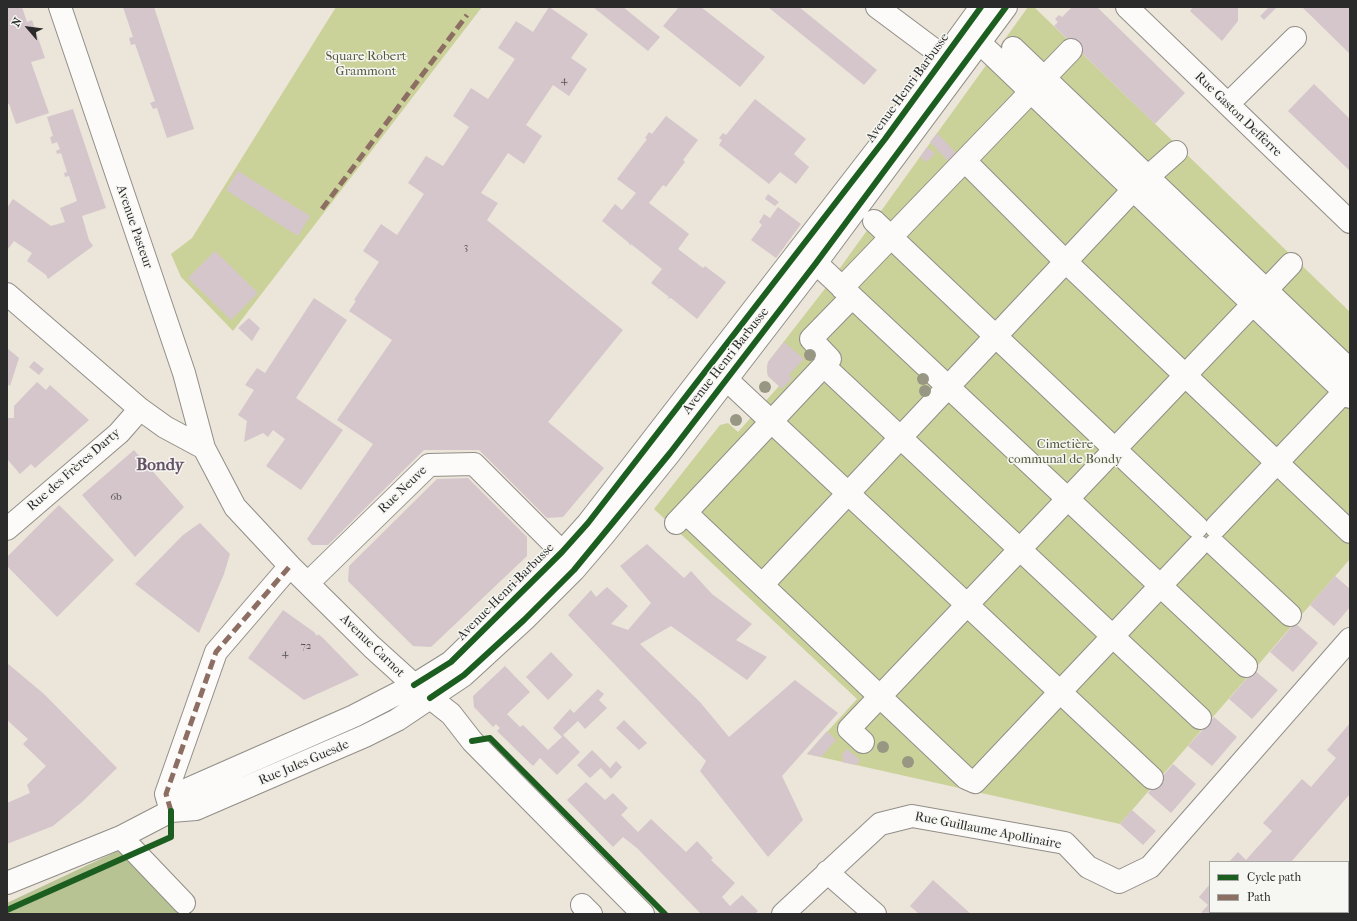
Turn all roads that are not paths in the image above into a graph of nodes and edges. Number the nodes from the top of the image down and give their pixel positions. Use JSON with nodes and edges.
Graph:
{"nodes":[{"id":1,"x":60,"y":7,"type":"edge"},
{"id":2,"x":877,"y":7,"type":"edge"},
{"id":3,"x":1006,"y":7,"type":"edge"},
{"id":4,"x":1127,"y":7,"type":"edge"},
{"id":5,"x":972,"y":12,"type":"edge"},
{"id":6,"x":1295,"y":38,"type":"dead end"},
{"id":7,"x":980,"y":43,"type":"junction"},
{"id":8,"x":1013,"y":48,"type":"dead end"},
{"id":9,"x":1071,"y":50,"type":"dead end"},
{"id":10,"x":944,"y":57,"type":"junction"},
{"id":11,"x":1038,"y":85,"type":"junction"},
{"id":12,"x":1228,"y":104,"type":"junction"},
{"id":13,"x":1176,"y":152,"type":"dead end"},
{"id":14,"x":965,"y":161,"type":"junction"},
{"id":15,"x":1141,"y":184,"type":"junction"},
{"id":16,"x":874,"y":221,"type":"dead end"},
{"id":17,"x":1350,"y":222,"type":"edge"},
{"id":18,"x":891,"y":237,"type":"junction"},
{"id":19,"x":1066,"y":262,"type":"junction"},
{"id":20,"x":816,"y":263,"type":"junction"},
{"id":21,"x":1291,"y":264,"type":"dead end"},
{"id":22,"x":847,"y":293,"type":"junction"},
{"id":23,"x":7,"y":294,"type":"edge"},
{"id":24,"x":1259,"y":297,"type":"junction"},
{"id":25,"x":996,"y":337,"type":"junction"},
{"id":26,"x":824,"y":366,"type":"junction"},
{"id":27,"x":1185,"y":374,"type":"junction"},
{"id":28,"x":726,"y":379,"type":"junction"},
{"id":29,"x":948,"y":388,"type":"junction"},
{"id":30,"x":1348,"y":388,"type":"edge"},
{"id":31,"x":140,"y":409,"type":"junction"},
{"id":32,"x":772,"y":421,"type":"junction"},
{"id":33,"x":901,"y":438,"type":"junction"},
{"id":34,"x":204,"y":448,"type":"junction"},
{"id":35,"x":1115,"y":448,"type":"junction"},
{"id":36,"x":1277,"y":462,"type":"junction"},
{"id":37,"x":849,"y":493,"type":"junction"},
{"id":38,"x":1067,"y":499,"type":"junction"},
{"id":39,"x":7,"y":529,"type":"edge"},
{"id":40,"x":1350,"y":532,"type":"edge"},
{"id":41,"x":1207,"y":536,"type":"junction"},
{"id":42,"x":1019,"y":548,"type":"junction"},
{"id":43,"x":562,"y":552,"type":"junction"},
{"id":44,"x":290,"y":566,"type":"junction"},
{"id":45,"x":308,"y":584,"type":"junction"},
{"id":46,"x":762,"y":585,"type":"junction"},
{"id":47,"x":1160,"y":586,"type":"junction"},
{"id":48,"x":966,"y":604,"type":"junction"},
{"id":49,"x":1290,"y":615,"type":"dead end"},
{"id":50,"x":1113,"y":636,"type":"junction"},
{"id":51,"x":1350,"y":639,"type":"edge"},
{"id":52,"x":1246,"y":666,"type":"dead end"},
{"id":53,"x":422,"y":692,"type":"junction"},
{"id":54,"x":1060,"y":692,"type":"junction"},
{"id":55,"x":879,"y":696,"type":"junction"},
{"id":56,"x":1200,"y":718,"type":"dead end"},
{"id":57,"x":863,"y":742,"type":"dead end"},
{"id":58,"x":1152,"y":778,"type":"dead end"},
{"id":59,"x":171,"y":811,"type":"junction"},
{"id":60,"x":120,"y":837,"type":"junction"},
{"id":61,"x":63,"y":860,"type":"junction"},
{"id":62,"x":827,"y":872,"type":"junction"},
{"id":63,"x":7,"y":883,"type":"edge"},
{"id":64,"x":7,"y":894,"type":"edge"},
{"id":65,"x":184,"y":903,"type":"dead end"},
{"id":66,"x":642,"y":914,"type":"edge"},
{"id":67,"x":783,"y":914,"type":"edge"},
{"id":68,"x":875,"y":914,"type":"edge"}],
"edges":[{"from":1,"to":34,"type":"street","name":"Avenue Pasteur"},
{"from":2,"to":10,"type":"street"},
{"from":3,"to":7,"type":"street","name":"Avenue Henri Barbusse"},
{"from":4,"to":12,"type":"street","name":"Rue Gaston Defferre"},
{"from":5,"to":10,"type":"street","name":"Avenue Henri Barbusse"},
{"from":6,"to":12,"type":"street"},
{"from":7,"to":11,"type":"street"},
{"from":7,"to":20,"type":"street","name":"Avenue Henri Barbusse"},
{"from":8,"to":11,"type":"street"},
{"from":9,"to":11,"type":"street"},
{"from":10,"to":43,"type":"street","name":"Avenue Henri Barbusse"},
{"from":11,"to":14,"type":"street"},
{"from":11,"to":15,"type":"street"},
{"from":12,"to":17,"type":"street","name":"Rue Gaston Defferre"},
{"from":13,"to":15,"type":"street"},
{"from":14,"to":18,"type":"street"},
{"from":14,"to":19,"type":"street"},
{"from":15,"to":19,"type":"street"},
{"from":15,"to":24,"type":"street"},
{"from":16,"to":18,"type":"street"},
{"from":18,"to":22,"type":"street"},
{"from":18,"to":25,"type":"street"},
{"from":19,"to":25,"type":"street"},
{"from":19,"to":27,"type":"street"},
{"from":20,"to":22,"type":"street"},
{"from":20,"to":28,"type":"street","name":"Avenue Henri Barbusse"},
{"from":21,"to":24,"type":"street"},
{"from":22,"to":26,"type":"street"},
{"from":22,"to":29,"type":"street"},
{"from":23,"to":31,"type":"street"},
{"from":24,"to":27,"type":"street"},
{"from":24,"to":30,"type":"street"},
{"from":25,"to":29,"type":"street"},
{"from":25,"to":35,"type":"street"},
{"from":26,"to":32,"type":"street"},
{"from":26,"to":33,"type":"street"},
{"from":27,"to":35,"type":"street"},
{"from":27,"to":36,"type":"street"},
{"from":28,"to":32,"type":"street"},
{"from":28,"to":53,"type":"street","name":"Avenue Henri Barbusse"},
{"from":29,"to":33,"type":"street"},
{"from":29,"to":38,"type":"street"},
{"from":30,"to":36,"type":"street"},
{"from":31,"to":34,"type":"street"},
{"from":31,"to":39,"type":"street","name":"Rue des Frères Darty"},
{"from":32,"to":37,"type":"street"},
{"from":32,"to":46,"type":"street"},
{"from":33,"to":37,"type":"street"},
{"from":33,"to":42,"type":"street"},
{"from":34,"to":44,"type":"street","name":"Avenue Carnot"},
{"from":35,"to":38,"type":"street"},
{"from":35,"to":41,"type":"street"},
{"from":36,"to":40,"type":"street"},
{"from":36,"to":41,"type":"street"},
{"from":37,"to":46,"type":"street"},
{"from":37,"to":48,"type":"street"},
{"from":38,"to":42,"type":"street"},
{"from":38,"to":47,"type":"street"},
{"from":41,"to":47,"type":"street"},
{"from":41,"to":49,"type":"street"},
{"from":42,"to":48,"type":"street"},
{"from":42,"to":50,"type":"street"},
{"from":43,"to":45,"type":"street","name":"Rue Neuve"},
{"from":43,"to":53,"type":"street","name":"Avenue Henri Barbusse"},
{"from":44,"to":45,"type":"street","name":"Avenue Carnot"},
{"from":44,"to":59,"type":"street"},
{"from":45,"to":53,"type":"street","name":"Avenue Carnot"},
{"from":46,"to":55,"type":"street"},
{"from":47,"to":50,"type":"street"},
{"from":47,"to":52,"type":"street"},
{"from":48,"to":54,"type":"street"},
{"from":48,"to":55,"type":"street"},
{"from":50,"to":54,"type":"street"},
{"from":50,"to":56,"type":"street"},
{"from":51,"to":62,"type":"street","name":"Rue Guillaume Apollinaire"},
{"from":53,"to":59,"type":"street","name":"Rue Jules Guesde"},
{"from":53,"to":66,"type":"street","name":"Avenue Carnot"},
{"from":54,"to":55,"type":"street"},
{"from":54,"to":58,"type":"street"},
{"from":55,"to":57,"type":"street"},
{"from":59,"to":60,"type":"street","name":"Rue Jules Guesde"},
{"from":60,"to":61,"type":"street","name":"Rue Jules Guesde"},
{"from":60,"to":65,"type":"street"},
{"from":61,"to":63,"type":"street","name":"Rue Jules Guesde"},
{"from":61,"to":64,"type":"street","name":"Rue Jules Guesde"},
{"from":62,"to":67,"type":"street","name":"Rue Guillaume Apollinaire"},
{"from":62,"to":68,"type":"street"}]}
